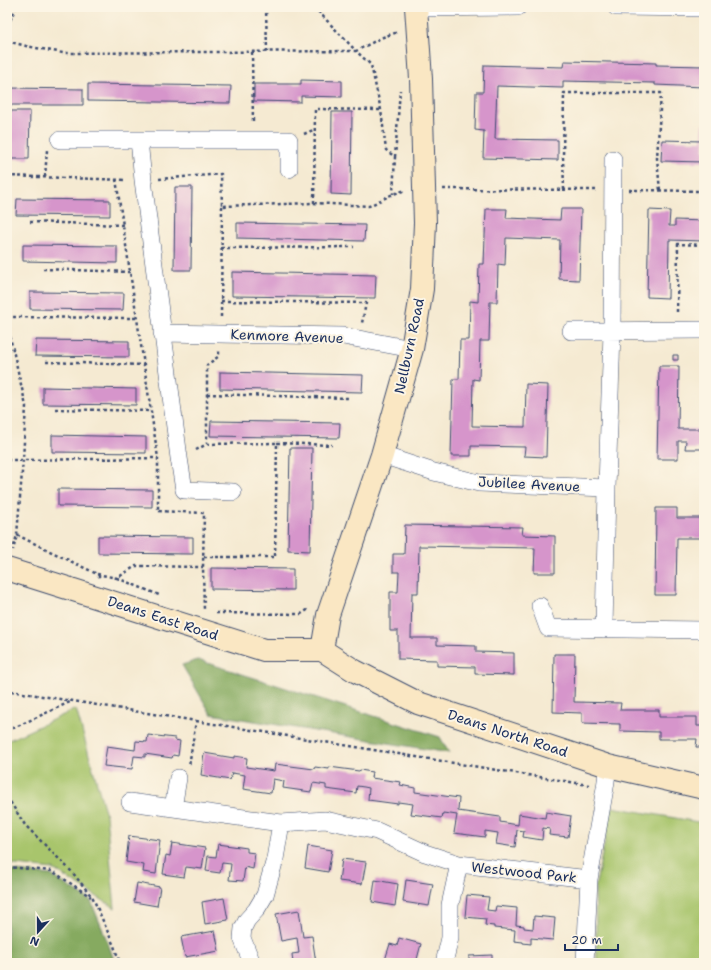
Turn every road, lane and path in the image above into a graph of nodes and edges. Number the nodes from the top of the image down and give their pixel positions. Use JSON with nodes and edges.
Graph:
{"nodes":[{"id":1,"x":16,"y":7,"type":"edge"},
{"id":2,"x":266,"y":7,"type":"edge"},
{"id":3,"x":314,"y":7,"type":"edge"},
{"id":4,"x":518,"y":7,"type":"edge"},
{"id":5,"x":616,"y":7,"type":"edge"},
{"id":6,"x":704,"y":8,"type":"edge"},
{"id":7,"x":417,"y":14,"type":"edge"},
{"id":8,"x":7,"y":25,"type":"edge"},
{"id":9,"x":7,"y":41,"type":"edge"},
{"id":10,"x":356,"y":51,"type":"junction"},
{"id":11,"x":252,"y":52,"type":"junction"},
{"id":12,"x":267,"y":52,"type":"junction"},
{"id":13,"x":380,"y":110,"type":"junction"},
{"id":14,"x":60,"y":140,"type":"joint"},
{"id":15,"x":139,"y":140,"type":"junction"},
{"id":16,"x":253,"y":140,"type":"junction"},
{"id":17,"x":613,"y":159,"type":"dead end"},
{"id":18,"x":289,"y":169,"type":"dead end"},
{"id":19,"x":7,"y":176,"type":"edge"},
{"id":20,"x":45,"y":177,"type":"junction"},
{"id":21,"x":142,"y":180,"type":"junction"},
{"id":22,"x":413,"y":189,"type":"dead end"},
{"id":23,"x":441,"y":189,"type":"dead end"},
{"id":24,"x":564,"y":190,"type":"junction"},
{"id":25,"x":612,"y":190,"type":"junction"},
{"id":26,"x":660,"y":190,"type":"junction"},
{"id":27,"x":704,"y":191,"type":"edge"},
{"id":28,"x":393,"y":194,"type":"junction"},
{"id":29,"x":314,"y":203,"type":"junction"},
{"id":30,"x":30,"y":222,"type":"dead end"},
{"id":31,"x":123,"y":225,"type":"dead end"},
{"id":32,"x":704,"y":245,"type":"edge"},
{"id":33,"x":354,"y":247,"type":"dead end"},
{"id":34,"x":222,"y":248,"type":"dead end"},
{"id":35,"x":43,"y":269,"type":"dead end"},
{"id":36,"x":130,"y":272,"type":"dead end"},
{"id":37,"x":221,"y":301,"type":"dead end"},
{"id":38,"x":677,"y":312,"type":"dead end"},
{"id":39,"x":7,"y":317,"type":"edge"},
{"id":40,"x":137,"y":318,"type":"dead end"},
{"id":41,"x":7,"y":324,"type":"edge"},
{"id":42,"x":704,"y":330,"type":"edge"},
{"id":43,"x":571,"y":331,"type":"dead end"},
{"id":44,"x":612,"y":332,"type":"junction"},
{"id":45,"x":162,"y":333,"type":"junction"},
{"id":46,"x":359,"y":339,"type":"junction"},
{"id":47,"x":412,"y":349,"type":"junction"},
{"id":48,"x":46,"y":362,"type":"dead end"},
{"id":49,"x":144,"y":365,"type":"dead end"},
{"id":50,"x":207,"y":394,"type":"dead end"},
{"id":51,"x":348,"y":398,"type":"dead end"},
{"id":52,"x":55,"y":409,"type":"dead end"},
{"id":53,"x":150,"y":411,"type":"dead end"},
{"id":54,"x":277,"y":443,"type":"junction"},
{"id":55,"x":207,"y":444,"type":"dead end"},
{"id":56,"x":332,"y":445,"type":"dead end"},
{"id":57,"x":382,"y":455,"type":"junction"},
{"id":58,"x":179,"y":458,"type":"junction"},
{"id":59,"x":7,"y":460,"type":"edge"},
{"id":60,"x":23,"y":460,"type":"junction"},
{"id":61,"x":607,"y":488,"type":"junction"},
{"id":62,"x":233,"y":492,"type":"dead end"},
{"id":63,"x":16,"y":535,"type":"junction"},
{"id":64,"x":204,"y":557,"type":"dead end"},
{"id":65,"x":15,"y":567,"type":"edge"},
{"id":66,"x":203,"y":567,"type":"dead end"},
{"id":67,"x":97,"y":574,"type":"junction"},
{"id":68,"x":101,"y":579,"type":"dead end"},
{"id":69,"x":540,"y":606,"type":"dead end"},
{"id":70,"x":604,"y":629,"type":"junction"},
{"id":71,"x":704,"y":630,"type":"edge"},
{"id":72,"x":322,"y":650,"type":"junction"},
{"id":73,"x":7,"y":653,"type":"edge"},
{"id":74,"x":11,"y":691,"type":"junction"},
{"id":75,"x":7,"y":700,"type":"edge"},
{"id":76,"x":73,"y":701,"type":"junction"},
{"id":77,"x":196,"y":721,"type":"junction"},
{"id":78,"x":7,"y":731,"type":"edge"},
{"id":79,"x":608,"y":766,"type":"junction"},
{"id":80,"x":178,"y":778,"type":"joint"},
{"id":81,"x":605,"y":788,"type":"junction"},
{"id":82,"x":704,"y":788,"type":"edge"},
{"id":83,"x":7,"y":797,"type":"edge"},
{"id":84,"x":130,"y":802,"type":"dead end"},
{"id":85,"x":173,"y":808,"type":"junction"},
{"id":86,"x":280,"y":823,"type":"junction"},
{"id":87,"x":458,"y":864,"type":"junction"},
{"id":88,"x":7,"y":867,"type":"edge"},
{"id":89,"x":589,"y":878,"type":"junction"},
{"id":90,"x":93,"y":898,"type":"junction"},
{"id":91,"x":120,"y":963,"type":"edge"},
{"id":92,"x":252,"y":963,"type":"edge"},
{"id":93,"x":444,"y":963,"type":"edge"},
{"id":94,"x":585,"y":963,"type":"edge"}],
"edges":[{"from":1,"to":8,"type":"path"},
{"from":2,"to":12,"type":"path"},
{"from":3,"to":10,"type":"path"},
{"from":4,"to":7,"type":"street"},
{"from":5,"to":6,"type":"street"},
{"from":7,"to":10,"type":"path"},
{"from":7,"to":47,"type":"street","name":"Nellburn Road"},
{"from":9,"to":11,"type":"path"},
{"from":10,"to":12,"type":"path"},
{"from":10,"to":13,"type":"path"},
{"from":11,"to":12,"type":"path"},
{"from":11,"to":16,"type":"path"},
{"from":13,"to":28,"type":"path"},
{"from":13,"to":29,"type":"path"},
{"from":14,"to":15,"type":"street"},
{"from":14,"to":20,"type":"path"},
{"from":15,"to":16,"type":"street"},
{"from":15,"to":21,"type":"street"},
{"from":16,"to":18,"type":"street"},
{"from":17,"to":25,"type":"street"},
{"from":19,"to":20,"type":"path"},
{"from":20,"to":21,"type":"path"},
{"from":21,"to":29,"type":"path"},
{"from":21,"to":45,"type":"street"},
{"from":22,"to":28,"type":"path"},
{"from":23,"to":24,"type":"path"},
{"from":24,"to":25,"type":"path"},
{"from":24,"to":26,"type":"path"},
{"from":25,"to":26,"type":"path"},
{"from":25,"to":44,"type":"street"},
{"from":26,"to":27,"type":"path"},
{"from":28,"to":29,"type":"path"},
{"from":30,"to":31,"type":"path"},
{"from":32,"to":38,"type":"path"},
{"from":33,"to":34,"type":"path"},
{"from":35,"to":36,"type":"path"},
{"from":37,"to":46,"type":"path"},
{"from":39,"to":40,"type":"path"},
{"from":41,"to":60,"type":"path"},
{"from":42,"to":44,"type":"street"},
{"from":43,"to":44,"type":"street"},
{"from":44,"to":61,"type":"street"},
{"from":45,"to":46,"type":"street","name":"Kenmore Avenue"},
{"from":45,"to":58,"type":"street"},
{"from":46,"to":47,"type":"street","name":"Kenmore Avenue"},
{"from":47,"to":57,"type":"street","name":"Nellburn Road"},
{"from":48,"to":49,"type":"path"},
{"from":50,"to":51,"type":"path"},
{"from":52,"to":53,"type":"path"},
{"from":54,"to":55,"type":"path"},
{"from":54,"to":56,"type":"path"},
{"from":54,"to":64,"type":"path"},
{"from":57,"to":61,"type":"street","name":"Jubilee Avenue"},
{"from":57,"to":72,"type":"street","name":"Nellburn Road"},
{"from":58,"to":60,"type":"path"},
{"from":58,"to":62,"type":"street"},
{"from":59,"to":60,"type":"path"},
{"from":60,"to":63,"type":"path"},
{"from":61,"to":70,"type":"street"},
{"from":63,"to":65,"type":"path"},
{"from":63,"to":67,"type":"path"},
{"from":65,"to":72,"type":"street","name":"Deans East Road"},
{"from":66,"to":67,"type":"path"},
{"from":67,"to":68,"type":"path"},
{"from":69,"to":70,"type":"street"},
{"from":70,"to":71,"type":"street"},
{"from":72,"to":79,"type":"street","name":"Deans North Road"},
{"from":73,"to":74,"type":"path"},
{"from":74,"to":75,"type":"path"},
{"from":74,"to":76,"type":"path"},
{"from":76,"to":77,"type":"path"},
{"from":76,"to":78,"type":"path"},
{"from":77,"to":80,"type":"path"},
{"from":77,"to":81,"type":"path"},
{"from":79,"to":81,"type":"street","name":"Westwood Park"},
{"from":79,"to":82,"type":"street","name":"Deans North Road"},
{"from":80,"to":85,"type":"street"},
{"from":81,"to":89,"type":"street","name":"Westwood Park"},
{"from":83,"to":90,"type":"path"},
{"from":84,"to":85,"type":"street","name":"Westwood Park"},
{"from":85,"to":86,"type":"street","name":"Westwood Park"},
{"from":86,"to":87,"type":"street","name":"Westwood Park"},
{"from":86,"to":92,"type":"street"},
{"from":87,"to":89,"type":"street","name":"Westwood Park"},
{"from":87,"to":93,"type":"street","name":"Westwood Park"},
{"from":88,"to":90,"type":"path"},
{"from":89,"to":94,"type":"street","name":"Westwood Park"},
{"from":90,"to":91,"type":"path"}]}
